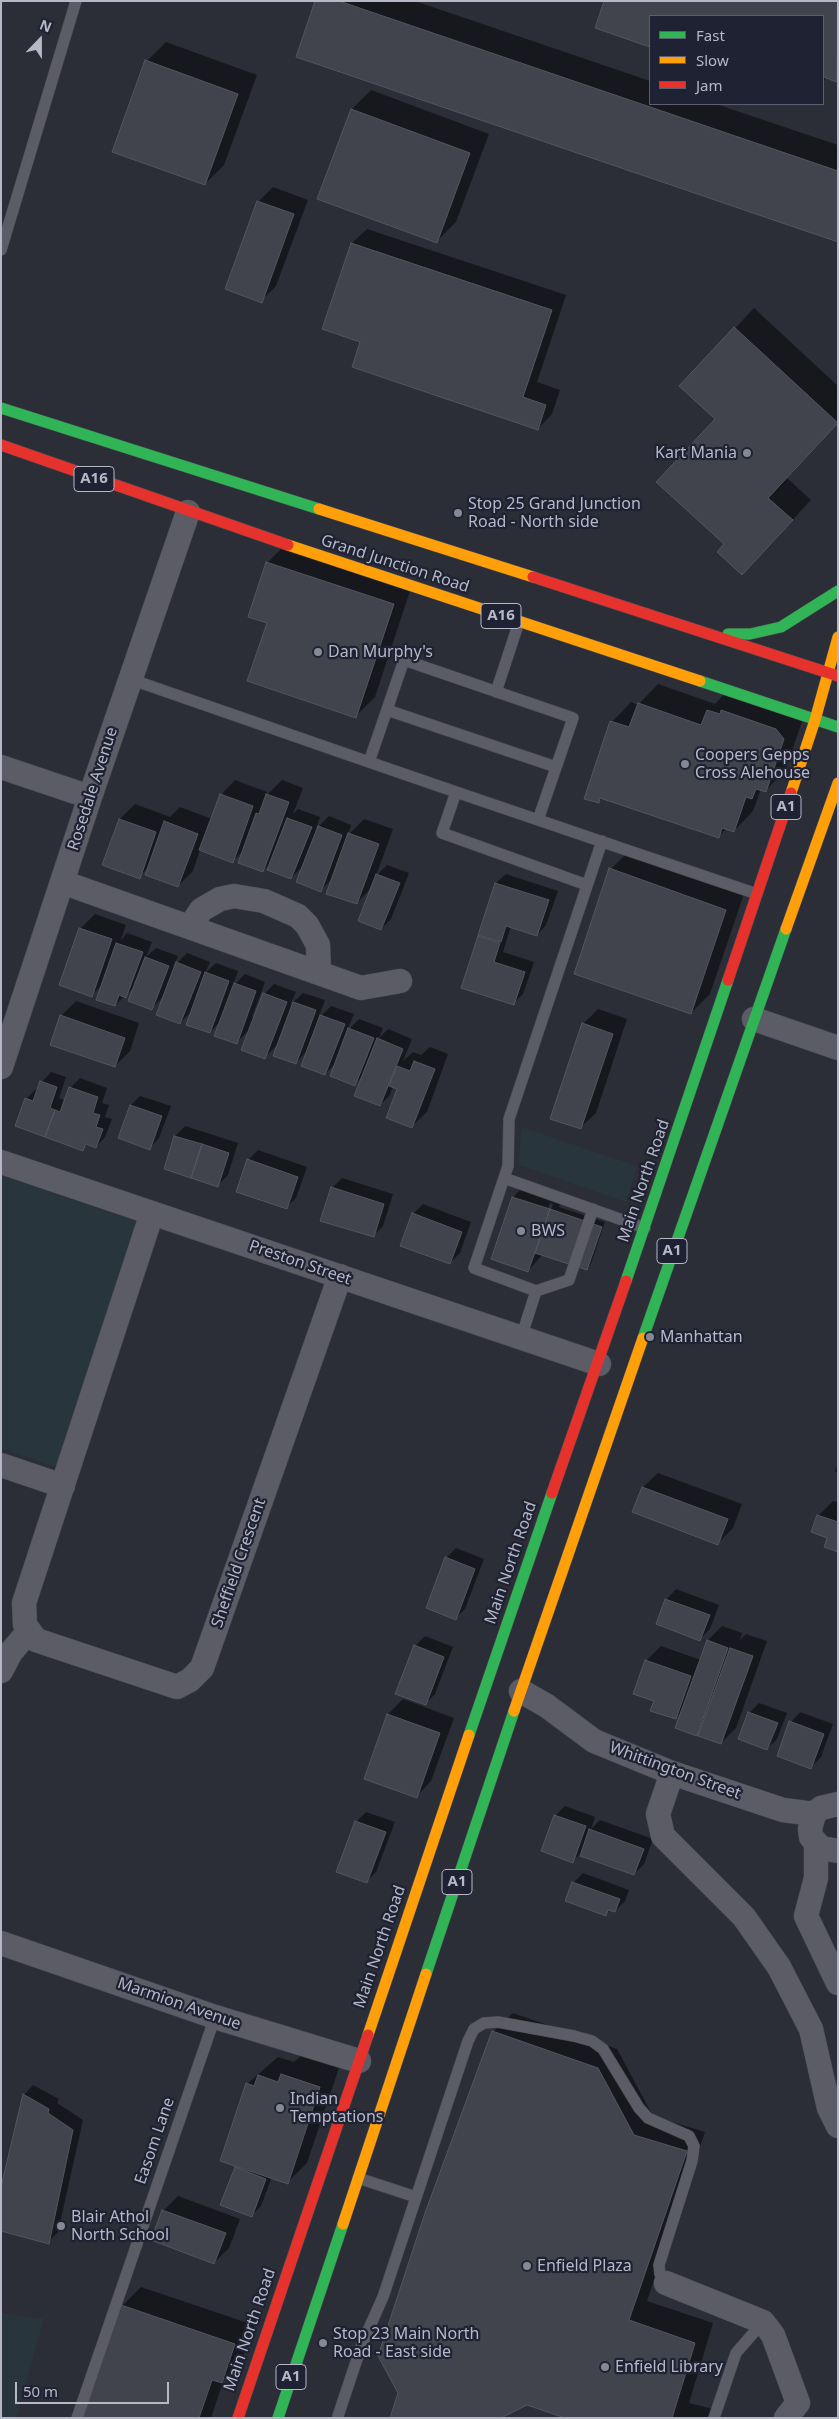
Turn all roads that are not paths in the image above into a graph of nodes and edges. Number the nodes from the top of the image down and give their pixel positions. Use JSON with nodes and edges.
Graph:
{"nodes":[{"id":1,"x":76,"y":1,"type":"edge"},
{"id":2,"x":1,"y":250,"type":"edge"},
{"id":3,"x":1,"y":408,"type":"edge"},
{"id":4,"x":1,"y":445,"type":"edge"},
{"id":5,"x":190,"y":504,"type":"junction"},
{"id":6,"x":838,"y":591,"type":"edge"},
{"id":7,"x":520,"y":622,"type":"junction"},
{"id":8,"x":711,"y":634,"type":"junction"},
{"id":9,"x":838,"y":637,"type":"edge"},
{"id":10,"x":834,"y":673,"type":"edge"},
{"id":11,"x":130,"y":679,"type":"junction"},
{"id":12,"x":496,"y":692,"type":"junction"},
{"id":13,"x":387,"y":710,"type":"junction"},
{"id":14,"x":815,"y":720,"type":"junction"},
{"id":15,"x":838,"y":727,"type":"edge"},
{"id":16,"x":369,"y":762,"type":"junction"},
{"id":17,"x":1,"y":767,"type":"edge"},
{"id":18,"x":556,"y":767,"type":"junction"},
{"id":19,"x":838,"y":783,"type":"edge"},
{"id":20,"x":456,"y":792,"type":"junction"},
{"id":21,"x":90,"y":797,"type":"junction"},
{"id":22,"x":538,"y":820,"type":"junction"},
{"id":23,"x":602,"y":842,"type":"junction"},
{"id":24,"x":62,"y":882,"type":"junction"},
{"id":25,"x":587,"y":885,"type":"junction"},
{"id":26,"x":757,"y":894,"type":"junction"},
{"id":27,"x":190,"y":927,"type":"junction"},
{"id":28,"x":319,"y":973,"type":"junction"},
{"id":29,"x":400,"y":981,"type":"dead end"},
{"id":30,"x":754,"y":1019,"type":"junction"},
{"id":31,"x":838,"y":1048,"type":"edge"},
{"id":32,"x":1,"y":1067,"type":"edge"},
{"id":33,"x":1,"y":1162,"type":"edge"},
{"id":34,"x":504,"y":1178,"type":"junction"},
{"id":35,"x":592,"y":1209,"type":"junction"},
{"id":36,"x":152,"y":1213,"type":"junction"},
{"id":37,"x":645,"y":1228,"type":"junction"},
{"id":38,"x":340,"y":1276,"type":"junction"},
{"id":39,"x":536,"y":1291,"type":"junction"},
{"id":40,"x":521,"y":1338,"type":"junction"},
{"id":41,"x":603,"y":1365,"type":"junction"},
{"id":42,"x":1,"y":1465,"type":"edge"},
{"id":43,"x":63,"y":1486,"type":"junction"},
{"id":44,"x":29,"y":1631,"type":"junction"},
{"id":45,"x":1,"y":1671,"type":"edge"},
{"id":46,"x":517,"y":1689,"type":"junction"},
{"id":47,"x":672,"y":1774,"type":"junction"},
{"id":48,"x":838,"y":1804,"type":"edge"},
{"id":49,"x":823,"y":1838,"type":"edge"},
{"id":50,"x":1,"y":1944,"type":"edge"},
{"id":51,"x":838,"y":1983,"type":"edge"},
{"id":52,"x":215,"y":2017,"type":"junction"},
{"id":53,"x":363,"y":2063,"type":"junction"},
{"id":54,"x":838,"y":2126,"type":"edge"},
{"id":55,"x":358,"y":2178,"type":"junction"},
{"id":56,"x":344,"y":2188,"type":"dead end"},
{"id":57,"x":416,"y":2196,"type":"junction"},
{"id":58,"x":320,"y":2215,"type":"dead end"},
{"id":59,"x":290,"y":2265,"type":"junction"},
{"id":60,"x":666,"y":2283,"type":"joint"},
{"id":61,"x":763,"y":2322,"type":"junction"},
{"id":62,"x":338,"y":2416,"type":"dead end"},
{"id":63,"x":280,"y":2417,"type":"edge"},
{"id":64,"x":77,"y":2418,"type":"edge"},
{"id":65,"x":238,"y":2418,"type":"edge"},
{"id":66,"x":714,"y":2418,"type":"edge"},
{"id":67,"x":786,"y":2418,"type":"edge"}],
"edges":[{"from":1,"to":2,"type":"lane"},
{"from":3,"to":8,"type":"highway","name":"Grand Junction Road","number":"A16"},
{"from":4,"to":5,"type":"highway","name":"Grand Junction Road","number":"A16"},
{"from":5,"to":7,"type":"highway","name":"Grand Junction Road","number":"A16"},
{"from":5,"to":11,"type":"street","name":"Rosedale Avenue"},
{"from":6,"to":8,"type":"highway"},
{"from":7,"to":12,"type":"lane"},
{"from":7,"to":14,"type":"highway","name":"Grand Junction Road","number":"A16"},
{"from":8,"to":10,"type":"highway","name":"Grand Junction Road","number":"A16"},
{"from":9,"to":10,"type":"highway","number":"A1"},
{"from":10,"to":14,"type":"highway","number":"A1"},
{"from":11,"to":16,"type":"lane"},
{"from":11,"to":21,"type":"street","name":"Rosedale Avenue"},
{"from":12,"to":13,"type":"lane"},
{"from":12,"to":18,"type":"lane"},
{"from":13,"to":16,"type":"lane"},
{"from":13,"to":18,"type":"lane"},
{"from":14,"to":15,"type":"highway","name":"Grand Junction Road","number":"A16"},
{"from":14,"to":26,"type":"highway","name":"Main North Road","number":"A1"},
{"from":16,"to":20,"type":"lane"},
{"from":17,"to":21,"type":"street"},
{"from":18,"to":22,"type":"lane"},
{"from":19,"to":30,"type":"highway","number":"A1"},
{"from":20,"to":22,"type":"lane"},
{"from":20,"to":25,"type":"lane"},
{"from":21,"to":24,"type":"street","name":"Rosedale Avenue"},
{"from":22,"to":23,"type":"lane"},
{"from":23,"to":25,"type":"lane"},
{"from":23,"to":26,"type":"lane"},
{"from":24,"to":27,"type":"street"},
{"from":24,"to":32,"type":"street","name":"Rosedale Avenue"},
{"from":25,"to":34,"type":"lane"},
{"from":26,"to":37,"type":"highway","name":"Main North Road","number":"A1"},
{"from":27,"to":28,"type":"street"},
{"from":27,"to":28,"type":"street"},
{"from":28,"to":29,"type":"street"},
{"from":30,"to":31,"type":"street"},
{"from":30,"to":46,"type":"highway","number":"A1"},
{"from":33,"to":36,"type":"street","name":"Preston Street"},
{"from":34,"to":35,"type":"lane"},
{"from":34,"to":39,"type":"lane"},
{"from":35,"to":37,"type":"lane"},
{"from":35,"to":39,"type":"lane"},
{"from":36,"to":38,"type":"street","name":"Preston Street"},
{"from":36,"to":43,"type":"street"},
{"from":37,"to":41,"type":"highway","name":"Main North Road","number":"A1"},
{"from":38,"to":40,"type":"street","name":"Preston Street"},
{"from":38,"to":44,"type":"street","name":"Sheffield Crescent"},
{"from":39,"to":40,"type":"lane"},
{"from":40,"to":41,"type":"street","name":"Preston Street"},
{"from":41,"to":53,"type":"highway","name":"Main North Road","number":"A1"},
{"from":42,"to":43,"type":"street"},
{"from":43,"to":44,"type":"street"},
{"from":44,"to":45,"type":"street"},
{"from":46,"to":47,"type":"street","name":"Whittington Street"},
{"from":46,"to":55,"type":"highway","number":"A1"},
{"from":47,"to":49,"type":"street","name":"Whittington Street"},
{"from":47,"to":54,"type":"street"},
{"from":48,"to":49,"type":"street"},
{"from":49,"to":51,"type":"street"},
{"from":50,"to":52,"type":"street","name":"Marmion Avenue"},
{"from":52,"to":53,"type":"street","name":"Marmion Avenue"},
{"from":52,"to":64,"type":"lane","name":"Easom Lane"},
{"from":53,"to":59,"type":"highway","name":"Main North Road","number":"A1"},
{"from":55,"to":56,"type":"highway"},
{"from":55,"to":57,"type":"lane"},
{"from":55,"to":63,"type":"highway","number":"A1"},
{"from":57,"to":60,"type":"lane"},
{"from":57,"to":62,"type":"lane"},
{"from":58,"to":59,"type":"highway"},
{"from":59,"to":65,"type":"highway","name":"Main North Road","number":"A1"},
{"from":60,"to":61,"type":"street"},
{"from":61,"to":66,"type":"lane"},
{"from":61,"to":67,"type":"street"}]}
